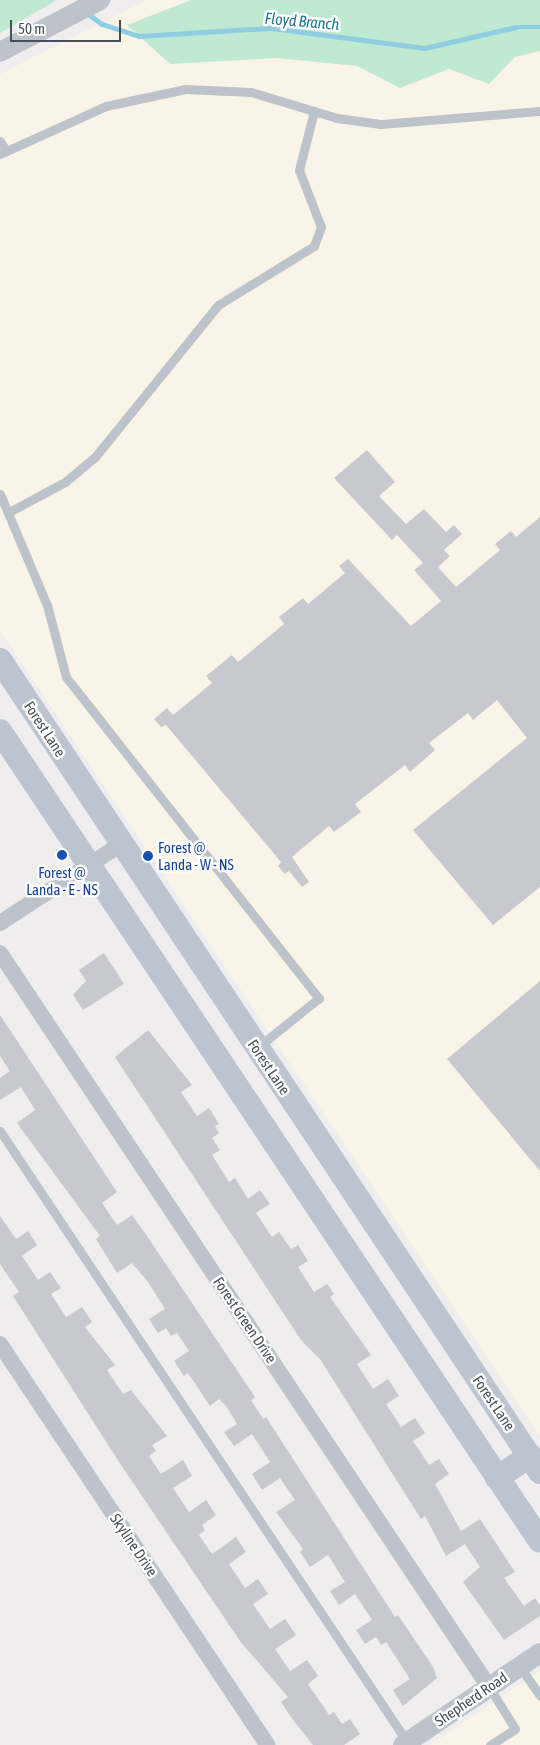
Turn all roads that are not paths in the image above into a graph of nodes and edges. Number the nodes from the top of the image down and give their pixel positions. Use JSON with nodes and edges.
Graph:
{"nodes":[{"id":1,"x":100,"y":0,"type":"edge"},
{"id":2,"x":0,"y":52,"type":"edge"},
{"id":3,"x":314,"y":111,"type":"junction"},
{"id":4,"x":540,"y":111,"type":"edge"},
{"id":5,"x":0,"y":141,"type":"edge"},
{"id":6,"x":3,"y":153,"type":"edge"},
{"id":7,"x":0,"y":494,"type":"edge"},
{"id":8,"x":9,"y":512,"type":"junction"},
{"id":9,"x":0,"y":660,"type":"edge"},
{"id":10,"x":0,"y":731,"type":"edge"},
{"id":11,"x":121,"y":844,"type":"junction"},
{"id":12,"x":89,"y":865,"type":"junction"},
{"id":13,"x":0,"y":924,"type":"edge"},
{"id":14,"x":0,"y":952,"type":"edge"},
{"id":15,"x":256,"y":1047,"type":"junction"},
{"id":16,"x":224,"y":1070,"type":"junction"},
{"id":17,"x":0,"y":1131,"type":"edge"},
{"id":18,"x":0,"y":1344,"type":"edge"},
{"id":19,"x":536,"y":1459,"type":"edge"},
{"id":20,"x":497,"y":1478,"type":"junction"},
{"id":21,"x":540,"y":1542,"type":"edge"},
{"id":22,"x":540,"y":1653,"type":"edge"},
{"id":23,"x":520,"y":1667,"type":"junction"},
{"id":24,"x":489,"y":1687,"type":"junction"},
{"id":25,"x":540,"y":1696,"type":"edge"},
{"id":26,"x":405,"y":1744,"type":"edge"},
{"id":27,"x":267,"y":1745,"type":"edge"},
{"id":28,"x":490,"y":1745,"type":"edge"}],
"edges":[{"from":1,"to":2,"type":"street"},
{"from":3,"to":4,"type":"lane"},
{"from":3,"to":6,"type":"lane"},
{"from":3,"to":8,"type":"lane"},
{"from":5,"to":6,"type":"lane"},
{"from":7,"to":8,"type":"lane"},
{"from":8,"to":15,"type":"lane"},
{"from":9,"to":11,"type":"main road","name":"Forest Lane"},
{"from":10,"to":12,"type":"main road"},
{"from":11,"to":12,"type":"street"},
{"from":11,"to":15,"type":"main road","name":"Forest Lane"},
{"from":12,"to":13,"type":"street"},
{"from":12,"to":16,"type":"main road"},
{"from":14,"to":24,"type":"street","name":"Forest Green Drive"},
{"from":15,"to":16,"type":"main road"},
{"from":15,"to":19,"type":"main road","name":"Forest Lane"},
{"from":16,"to":20,"type":"main road"},
{"from":17,"to":26,"type":"lane"},
{"from":18,"to":27,"type":"street","name":"Skyline Drive"},
{"from":19,"to":20,"type":"main road"},
{"from":20,"to":21,"type":"main road"},
{"from":22,"to":23,"type":"street","name":"Shepherd Road"},
{"from":23,"to":24,"type":"street","name":"Shepherd Road"},
{"from":23,"to":25,"type":"lane"},
{"from":24,"to":26,"type":"street","name":"Shepherd Road"},
{"from":24,"to":28,"type":"lane"}]}
